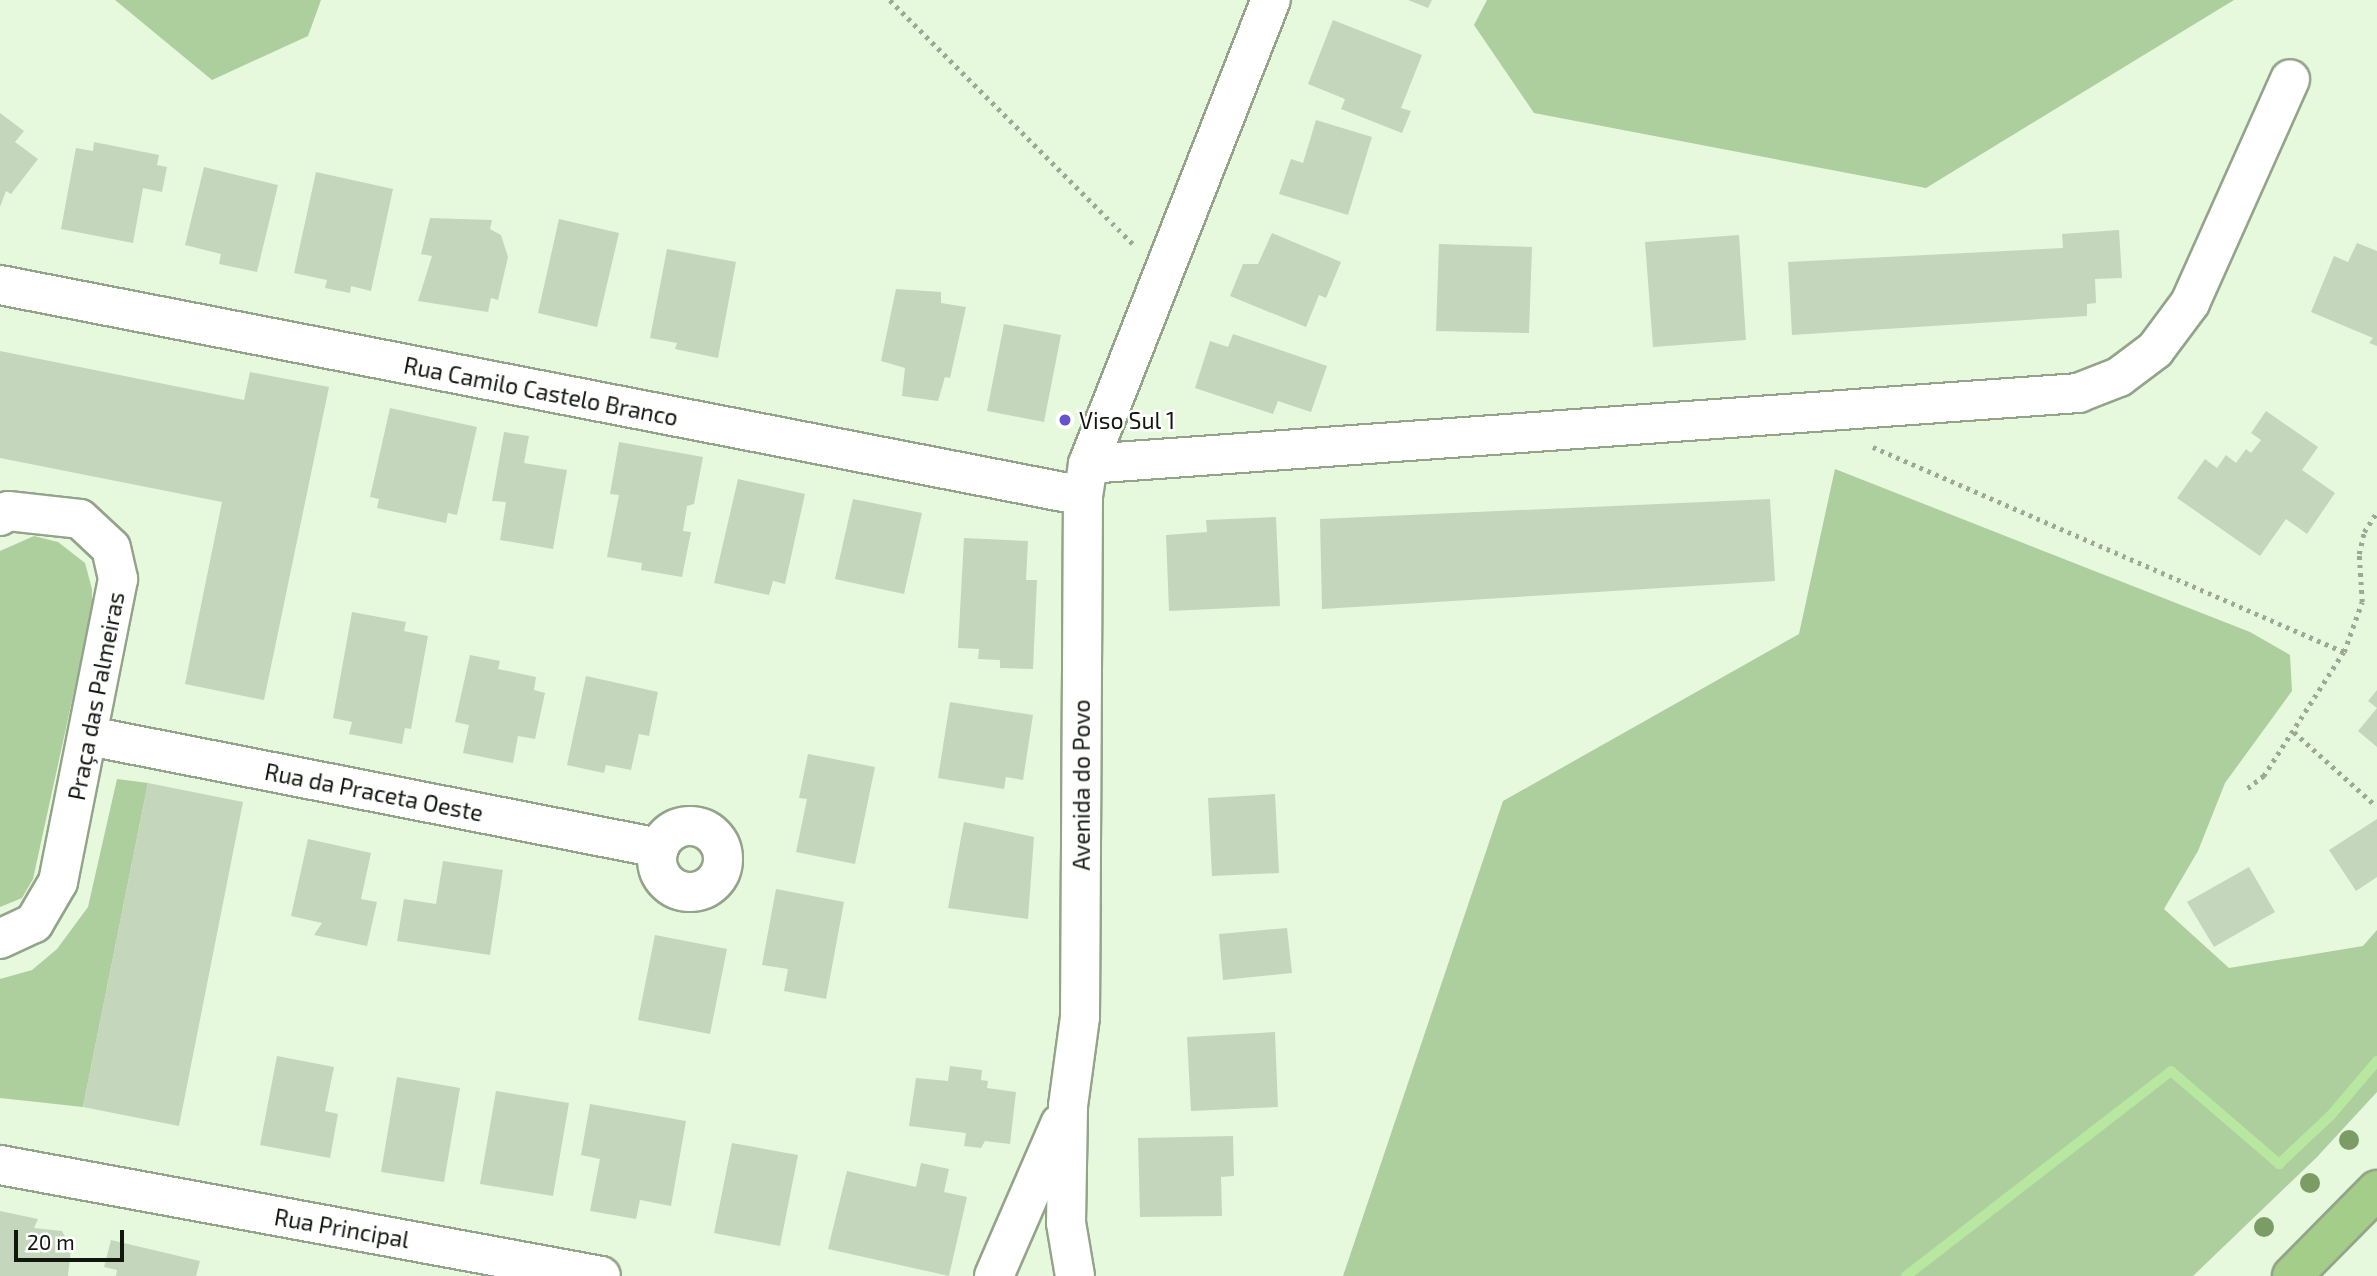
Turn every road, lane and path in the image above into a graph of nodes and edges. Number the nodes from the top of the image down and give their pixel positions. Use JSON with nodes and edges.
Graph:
{"nodes":[{"id":1,"x":890,"y":0,"type":"edge"},
{"id":2,"x":1271,"y":0,"type":"edge"},
{"id":3,"x":2290,"y":79,"type":"dead end"},
{"id":4,"x":1163,"y":274,"type":"junction"},
{"id":5,"x":0,"y":285,"type":"edge"},
{"id":6,"x":1871,"y":446,"type":"dead end"},
{"id":7,"x":1085,"y":480,"type":"junction"},
{"id":8,"x":2377,"y":512,"type":"edge"},
{"id":9,"x":0,"y":516,"type":"edge"},
{"id":10,"x":2344,"y":652,"type":"junction"},
{"id":11,"x":2294,"y":732,"type":"junction"},
{"id":12,"x":89,"y":736,"type":"junction"},
{"id":13,"x":2245,"y":791,"type":"dead end"},
{"id":14,"x":2375,"y":804,"type":"dead end"},
{"id":15,"x":659,"y":848,"type":"dead end"},
{"id":16,"x":0,"y":939,"type":"edge"},
{"id":17,"x":1068,"y":1105,"type":"junction"},
{"id":18,"x":0,"y":1165,"type":"edge"},
{"id":19,"x":2377,"y":1191,"type":"edge"},
{"id":20,"x":601,"y":1276,"type":"edge"},
{"id":21,"x":994,"y":1276,"type":"edge"},
{"id":22,"x":1075,"y":1276,"type":"edge"},
{"id":23,"x":2292,"y":1276,"type":"edge"}],
"edges":[{"from":1,"to":4,"type":"path"},
{"from":2,"to":4,"type":"street"},
{"from":3,"to":7,"type":"street","name":"Rua Camilo Castelo Branco"},
{"from":4,"to":7,"type":"street"},
{"from":5,"to":7,"type":"street","name":"Rua Camilo Castelo Branco"},
{"from":6,"to":10,"type":"path"},
{"from":7,"to":17,"type":"street","name":"Avenida do Povo"},
{"from":8,"to":10,"type":"path"},
{"from":9,"to":12,"type":"street","name":"Praça das Palmeiras"},
{"from":10,"to":11,"type":"path"},
{"from":11,"to":13,"type":"path"},
{"from":11,"to":14,"type":"path"},
{"from":12,"to":15,"type":"street","name":"Rua da Praceta Oeste"},
{"from":12,"to":16,"type":"street","name":"Praça das Palmeiras"},
{"from":17,"to":21,"type":"street","name":"Avenida do Povo"},
{"from":17,"to":22,"type":"street","name":"Avenida do Povo"},
{"from":18,"to":20,"type":"street","name":"Rua Principal"},
{"from":19,"to":23,"type":"main road"}]}
